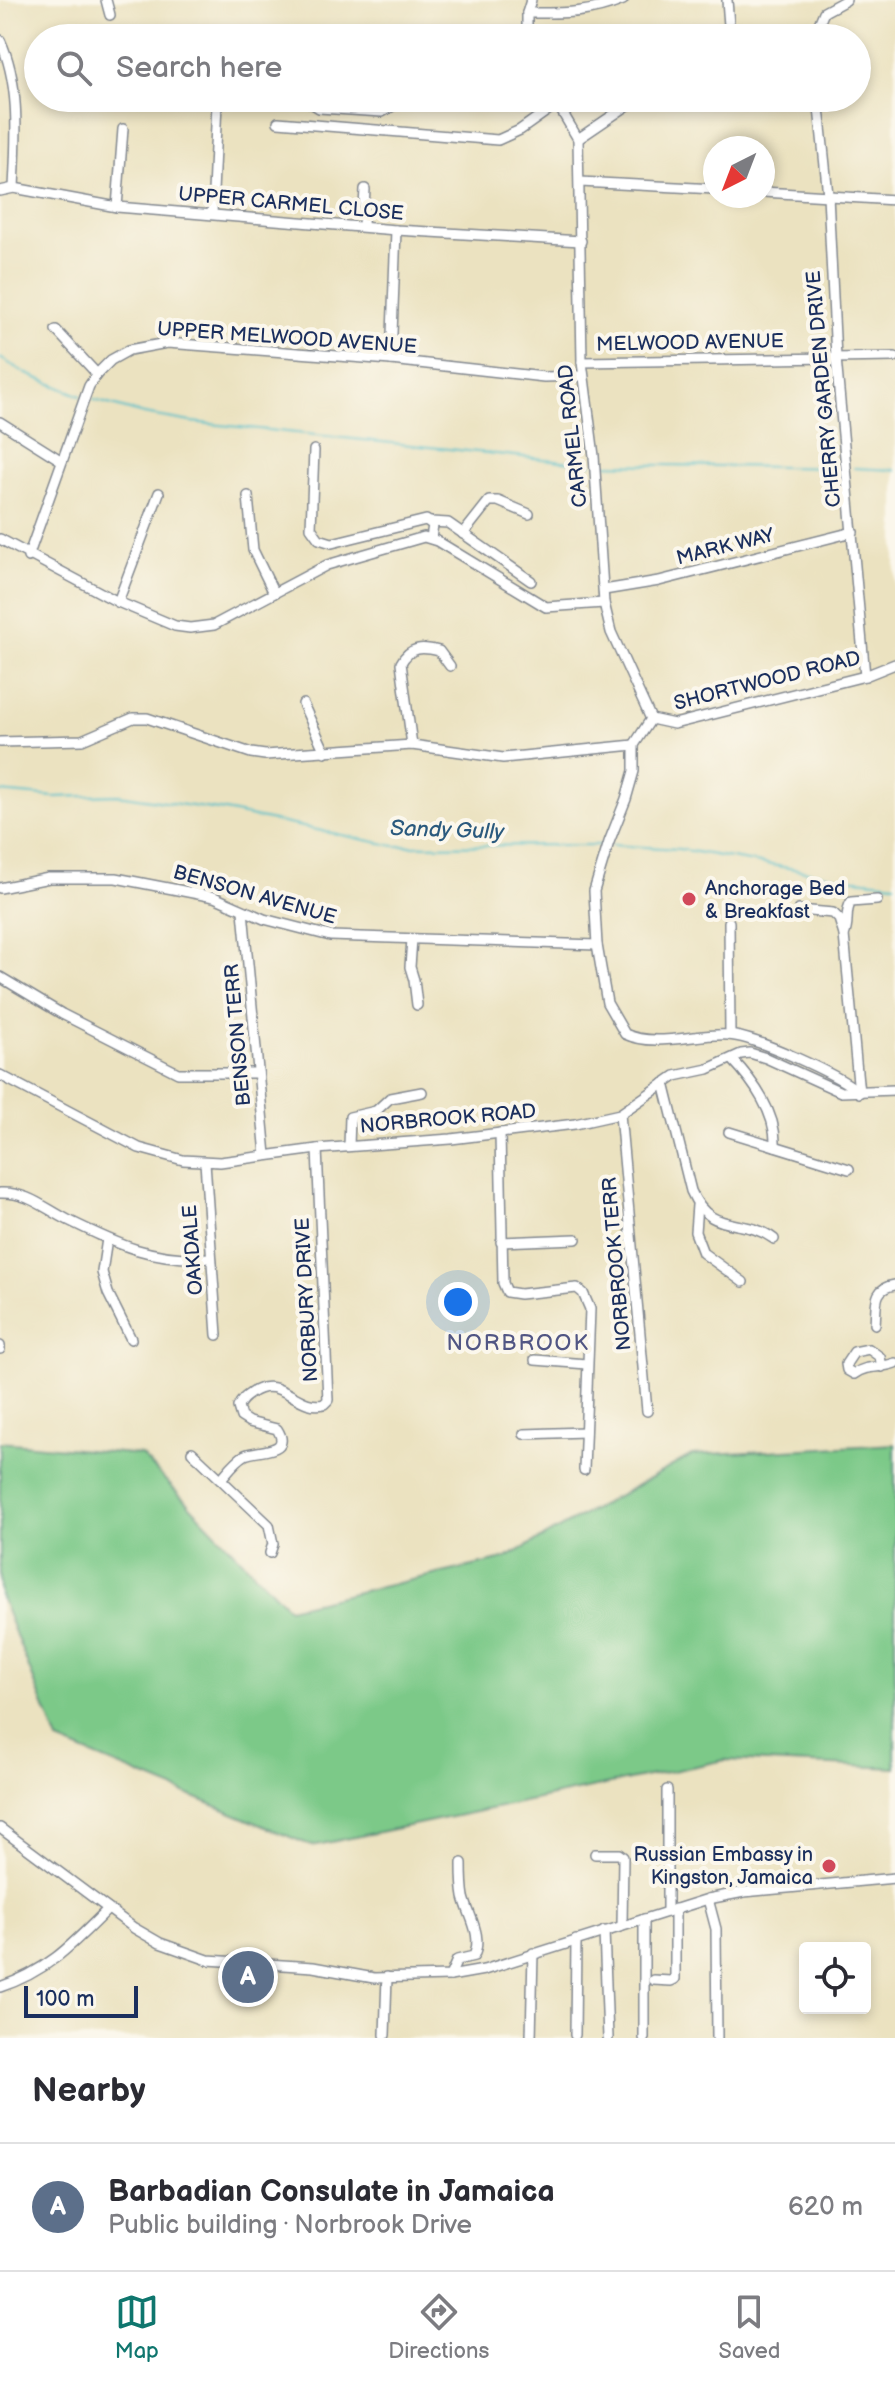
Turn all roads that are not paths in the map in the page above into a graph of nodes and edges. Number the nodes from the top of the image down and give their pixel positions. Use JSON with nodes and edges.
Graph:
{"nodes":[{"id":1,"x":106,"y":0,"type":"edge"},
{"id":2,"x":531,"y":0,"type":"edge"},
{"id":3,"x":623,"y":0,"type":"edge"},
{"id":4,"x":727,"y":0,"type":"edge"},
{"id":5,"x":846,"y":0,"type":"edge"},
{"id":6,"x":527,"y":13,"type":"junction"},
{"id":7,"x":110,"y":15,"type":"dead end"},
{"id":8,"x":527,"y":24,"type":"edge"},
{"id":9,"x":729,"y":24,"type":"edge"},
{"id":10,"x":819,"y":24,"type":"edge"},
{"id":11,"x":0,"y":40,"type":"edge"},
{"id":12,"x":217,"y":112,"type":"edge"},
{"id":13,"x":346,"y":112,"type":"edge"},
{"id":14,"x":542,"y":112,"type":"edge"},
{"id":15,"x":562,"y":112,"type":"edge"},
{"id":16,"x":618,"y":112,"type":"edge"},
{"id":17,"x":819,"y":112,"type":"edge"},
{"id":18,"x":278,"y":122,"type":"dead end"},
{"id":19,"x":344,"y":128,"type":"junction"},
{"id":20,"x":123,"y":129,"type":"dead end"},
{"id":21,"x":578,"y":139,"type":"junction"},
{"id":22,"x":580,"y":182,"type":"junction"},
{"id":23,"x":14,"y":188,"type":"junction"},
{"id":24,"x":703,"y":188,"type":"edge"},
{"id":25,"x":365,"y":189,"type":"dead end"},
{"id":26,"x":0,"y":191,"type":"edge"},
{"id":27,"x":775,"y":193,"type":"edge"},
{"id":28,"x":828,"y":195,"type":"junction"},
{"id":29,"x":895,"y":200,"type":"edge"},
{"id":30,"x":117,"y":207,"type":"junction"},
{"id":31,"x":212,"y":214,"type":"junction"},
{"id":32,"x":363,"y":225,"type":"junction"},
{"id":33,"x":396,"y":230,"type":"junction"},
{"id":34,"x":581,"y":241,"type":"junction"},
{"id":35,"x":56,"y":330,"type":"dead end"},
{"id":36,"x":895,"y":357,"type":"edge"},
{"id":37,"x":836,"y":358,"type":"junction"},
{"id":38,"x":391,"y":360,"type":"junction"},
{"id":39,"x":582,"y":362,"type":"junction"},
{"id":40,"x":97,"y":374,"type":"junction"},
{"id":41,"x":583,"y":376,"type":"junction"},
{"id":42,"x":0,"y":422,"type":"edge"},
{"id":43,"x":314,"y":450,"type":"dead end"},
{"id":44,"x":62,"y":461,"type":"junction"},
{"id":45,"x":159,"y":493,"type":"dead end"},
{"id":46,"x":248,"y":496,"type":"dead end"},
{"id":47,"x":529,"y":514,"type":"dead end"},
{"id":48,"x":431,"y":522,"type":"junction"},
{"id":49,"x":853,"y":532,"type":"junction"},
{"id":50,"x":463,"y":534,"type":"junction"},
{"id":51,"x":431,"y":538,"type":"junction"},
{"id":52,"x":0,"y":539,"type":"edge"},
{"id":53,"x":28,"y":557,"type":"junction"},
{"id":54,"x":531,"y":581,"type":"dead end"},
{"id":55,"x":604,"y":590,"type":"junction"},
{"id":56,"x":274,"y":593,"type":"junction"},
{"id":57,"x":118,"y":602,"type":"junction"},
{"id":58,"x":604,"y":603,"type":"junction"},
{"id":59,"x":895,"y":664,"type":"edge"},
{"id":60,"x":450,"y":666,"type":"dead end"},
{"id":61,"x":865,"y":676,"type":"junction"},
{"id":62,"x":303,"y":704,"type":"dead end"},
{"id":63,"x":651,"y":719,"type":"junction"},
{"id":64,"x":0,"y":742,"type":"edge"},
{"id":65,"x":412,"y":745,"type":"junction"},
{"id":66,"x":634,"y":745,"type":"junction"},
{"id":67,"x":325,"y":752,"type":"junction"},
{"id":68,"x":0,"y":888,"type":"edge"},
{"id":69,"x":877,"y":900,"type":"dead end"},
{"id":70,"x":799,"y":910,"type":"dead end"},
{"id":71,"x":243,"y":911,"type":"junction"},
{"id":72,"x":729,"y":922,"type":"dead end"},
{"id":73,"x":844,"y":935,"type":"junction"},
{"id":74,"x":412,"y":939,"type":"junction"},
{"id":75,"x":597,"y":945,"type":"junction"},
{"id":76,"x":0,"y":977,"type":"edge"},
{"id":77,"x":417,"y":1005,"type":"dead end"},
{"id":78,"x":730,"y":1035,"type":"junction"},
{"id":79,"x":732,"y":1059,"type":"junction"},
{"id":80,"x":258,"y":1073,"type":"junction"},
{"id":81,"x":0,"y":1075,"type":"edge"},
{"id":82,"x":664,"y":1083,"type":"junction"},
{"id":83,"x":895,"y":1090,"type":"edge"},
{"id":84,"x":422,"y":1092,"type":"dead end"},
{"id":85,"x":859,"y":1093,"type":"junction"},
{"id":86,"x":620,"y":1114,"type":"junction"},
{"id":87,"x":729,"y":1132,"type":"dead end"},
{"id":88,"x":500,"y":1133,"type":"junction"},
{"id":89,"x":349,"y":1146,"type":"junction"},
{"id":90,"x":775,"y":1146,"type":"junction"},
{"id":91,"x":317,"y":1149,"type":"junction"},
{"id":92,"x":266,"y":1155,"type":"junction"},
{"id":93,"x":205,"y":1162,"type":"junction"},
{"id":94,"x":849,"y":1169,"type":"dead end"},
{"id":95,"x":0,"y":1193,"type":"edge"},
{"id":96,"x":697,"y":1205,"type":"junction"},
{"id":97,"x":107,"y":1239,"type":"junction"},
{"id":98,"x":576,"y":1239,"type":"dead end"},
{"id":99,"x":774,"y":1239,"type":"dead end"},
{"id":100,"x":501,"y":1242,"type":"junction"},
{"id":101,"x":210,"y":1258,"type":"junction"},
{"id":102,"x":743,"y":1282,"type":"dead end"},
{"id":103,"x":895,"y":1285,"type":"edge"},
{"id":104,"x":875,"y":1324,"type":"dead end"},
{"id":105,"x":217,"y":1335,"type":"dead end"},
{"id":106,"x":131,"y":1339,"type":"dead end"},
{"id":107,"x":535,"y":1360,"type":"dead end"},
{"id":108,"x":895,"y":1363,"type":"edge"},
{"id":109,"x":587,"y":1364,"type":"junction"},
{"id":110,"x":882,"y":1367,"type":"dead end"},
{"id":111,"x":647,"y":1411,"type":"dead end"},
{"id":112,"x":585,"y":1432,"type":"junction"},
{"id":113,"x":524,"y":1434,"type":"dead end"},
{"id":114,"x":192,"y":1452,"type":"dead end"},
{"id":115,"x":584,"y":1470,"type":"dead end"},
{"id":116,"x":221,"y":1479,"type":"junction"},
{"id":117,"x":270,"y":1553,"type":"dead end"},
{"id":118,"x":667,"y":1790,"type":"dead end"},
{"id":119,"x":0,"y":1828,"type":"edge"},
{"id":120,"x":595,"y":1854,"type":"dead end"},
{"id":121,"x":462,"y":1863,"type":"dead end"},
{"id":122,"x":895,"y":1878,"type":"edge"},
{"id":123,"x":708,"y":1899,"type":"junction"},
{"id":124,"x":108,"y":1909,"type":"junction"},
{"id":125,"x":671,"y":1910,"type":"junction"},
{"id":126,"x":644,"y":1919,"type":"junction"},
{"id":127,"x":622,"y":1926,"type":"junction"},
{"id":128,"x":604,"y":1931,"type":"junction"},
{"id":129,"x":576,"y":1940,"type":"junction"},
{"id":130,"x":533,"y":1953,"type":"junction"},
{"id":131,"x":450,"y":1976,"type":"junction"},
{"id":132,"x":387,"y":1977,"type":"junction"},
{"id":133,"x":653,"y":1980,"type":"dead end"},
{"id":134,"x":0,"y":1987,"type":"edge"},
{"id":135,"x":385,"y":2035,"type":"dead end"},
{"id":136,"x":575,"y":2035,"type":"dead end"},
{"id":137,"x":531,"y":2038,"type":"edge"},
{"id":138,"x":608,"y":2038,"type":"edge"},
{"id":139,"x":644,"y":2038,"type":"edge"},
{"id":140,"x":717,"y":2038,"type":"edge"}],
"edges":[{"from":1,"to":7,"type":"street"},
{"from":2,"to":6,"type":"street"},
{"from":3,"to":6,"type":"street"},
{"from":4,"to":9,"type":"street"},
{"from":5,"to":10,"type":"street"},
{"from":6,"to":8,"type":"street"},
{"from":11,"to":23,"type":"street"},
{"from":12,"to":31,"type":"street"},
{"from":13,"to":19,"type":"street"},
{"from":14,"to":19,"type":"street"},
{"from":15,"to":21,"type":"street"},
{"from":16,"to":21,"type":"street"},
{"from":17,"to":28,"type":"street","name":"CHERRY GARDEN DRIVE"},
{"from":18,"to":19,"type":"street"},
{"from":20,"to":30,"type":"street"},
{"from":21,"to":22,"type":"street","name":"CARMEL ROAD"},
{"from":22,"to":24,"type":"street"},
{"from":22,"to":34,"type":"street","name":"CARMEL ROAD"},
{"from":23,"to":26,"type":"street","name":"UPPER CARMEL CLOSE"},
{"from":23,"to":30,"type":"street","name":"UPPER CARMEL CLOSE"},
{"from":25,"to":32,"type":"street"},
{"from":27,"to":28,"type":"street"},
{"from":28,"to":29,"type":"street"},
{"from":28,"to":37,"type":"street","name":"CHERRY GARDEN DRIVE"},
{"from":30,"to":31,"type":"street","name":"UPPER CARMEL CLOSE"},
{"from":31,"to":32,"type":"street","name":"UPPER CARMEL CLOSE"},
{"from":32,"to":33,"type":"street","name":"UPPER CARMEL CLOSE"},
{"from":33,"to":34,"type":"street","name":"UPPER CARMEL CLOSE"},
{"from":33,"to":38,"type":"street"},
{"from":34,"to":39,"type":"street","name":"CARMEL ROAD"},
{"from":35,"to":40,"type":"street"},
{"from":36,"to":37,"type":"street","name":"MELWOOD AVENUE"},
{"from":37,"to":39,"type":"street","name":"MELWOOD AVENUE"},
{"from":37,"to":49,"type":"street","name":"CHERRY GARDEN DRIVE"},
{"from":38,"to":40,"type":"street","name":"UPPER MELWOOD AVENUE"},
{"from":38,"to":41,"type":"street","name":"UPPER MELWOOD AVENUE"},
{"from":39,"to":41,"type":"street","name":"CARMEL ROAD"},
{"from":40,"to":44,"type":"street","name":"UPPER MELWOOD AVENUE"},
{"from":41,"to":55,"type":"street","name":"CARMEL ROAD"},
{"from":42,"to":44,"type":"street"},
{"from":43,"to":48,"type":"street"},
{"from":44,"to":53,"type":"street","name":"UPPER MELWOOD AVENUE"},
{"from":45,"to":57,"type":"street"},
{"from":46,"to":56,"type":"street"},
{"from":47,"to":50,"type":"street"},
{"from":48,"to":50,"type":"street"},
{"from":48,"to":51,"type":"street"},
{"from":49,"to":55,"type":"street","name":"MARK WAY"},
{"from":49,"to":61,"type":"street","name":"CHERRY GARDEN DRIVE"},
{"from":50,"to":54,"type":"street"},
{"from":51,"to":56,"type":"street"},
{"from":51,"to":58,"type":"street"},
{"from":52,"to":53,"type":"street"},
{"from":53,"to":57,"type":"street"},
{"from":55,"to":58,"type":"street","name":"CARMEL ROAD"},
{"from":56,"to":57,"type":"street"},
{"from":58,"to":63,"type":"street","name":"CARMEL ROAD"},
{"from":59,"to":61,"type":"street","name":"SHORTWOOD ROAD"},
{"from":60,"to":65,"type":"street"},
{"from":61,"to":63,"type":"street","name":"SHORTWOOD ROAD"},
{"from":62,"to":67,"type":"street"},
{"from":63,"to":66,"type":"street","name":"SHORTWOOD ROAD"},
{"from":64,"to":67,"type":"street"},
{"from":65,"to":66,"type":"street"},
{"from":65,"to":67,"type":"street"},
{"from":66,"to":75,"type":"street","name":"SHORTWOOD ROAD"},
{"from":68,"to":71,"type":"street","name":"BENSON AVENUE"},
{"from":69,"to":73,"type":"street"},
{"from":70,"to":73,"type":"street"},
{"from":71,"to":74,"type":"street","name":"BENSON AVENUE"},
{"from":71,"to":80,"type":"street","name":"BENSON TERR"},
{"from":72,"to":78,"type":"street"},
{"from":73,"to":85,"type":"street"},
{"from":74,"to":75,"type":"street","name":"BENSON AVENUE"},
{"from":74,"to":77,"type":"street"},
{"from":75,"to":78,"type":"street","name":"SHORTWOOD ROAD"},
{"from":76,"to":80,"type":"street"},
{"from":78,"to":85,"type":"street","name":"SHORTWOOD ROAD"},
{"from":79,"to":82,"type":"street","name":"NORBROOK ROAD"},
{"from":79,"to":85,"type":"street","name":"NORBROOK ROAD"},
{"from":79,"to":90,"type":"street"},
{"from":80,"to":92,"type":"street","name":"BENSON TERR"},
{"from":81,"to":93,"type":"street","name":"NORBROOK ROAD"},
{"from":82,"to":86,"type":"street","name":"NORBROOK ROAD"},
{"from":82,"to":96,"type":"street"},
{"from":83,"to":85,"type":"street","name":"NORBROOK ROAD"},
{"from":84,"to":89,"type":"street"},
{"from":86,"to":88,"type":"street","name":"NORBROOK ROAD"},
{"from":86,"to":111,"type":"street","name":"NORBROOK TERR"},
{"from":87,"to":90,"type":"street"},
{"from":88,"to":89,"type":"street","name":"NORBROOK ROAD"},
{"from":88,"to":100,"type":"street"},
{"from":89,"to":91,"type":"street","name":"NORBROOK ROAD"},
{"from":90,"to":94,"type":"street"},
{"from":91,"to":92,"type":"street","name":"NORBROOK ROAD"},
{"from":91,"to":116,"type":"street","name":"NORBURY DRIVE"},
{"from":92,"to":93,"type":"street","name":"NORBROOK ROAD"},
{"from":93,"to":101,"type":"street","name":"OAKDALE"},
{"from":95,"to":97,"type":"street"},
{"from":96,"to":99,"type":"street"},
{"from":96,"to":102,"type":"street"},
{"from":97,"to":101,"type":"street"},
{"from":97,"to":106,"type":"street"},
{"from":98,"to":100,"type":"street"},
{"from":100,"to":109,"type":"street"},
{"from":101,"to":105,"type":"street","name":"OAKDALE"},
{"from":103,"to":104,"type":"street"},
{"from":107,"to":109,"type":"street"},
{"from":108,"to":110,"type":"street"},
{"from":109,"to":112,"type":"street"},
{"from":112,"to":113,"type":"street"},
{"from":112,"to":115,"type":"street"},
{"from":114,"to":116,"type":"street"},
{"from":116,"to":117,"type":"street"},
{"from":118,"to":125,"type":"street"},
{"from":119,"to":124,"type":"street"},
{"from":120,"to":127,"type":"street"},
{"from":121,"to":131,"type":"street"},
{"from":122,"to":123,"type":"street"},
{"from":123,"to":125,"type":"street"},
{"from":123,"to":140,"type":"street"},
{"from":124,"to":132,"type":"street"},
{"from":124,"to":134,"type":"street"},
{"from":125,"to":126,"type":"street"},
{"from":125,"to":133,"type":"street"},
{"from":126,"to":127,"type":"street"},
{"from":126,"to":139,"type":"street"},
{"from":127,"to":128,"type":"street"},
{"from":128,"to":129,"type":"street"},
{"from":128,"to":138,"type":"street"},
{"from":129,"to":130,"type":"street"},
{"from":129,"to":136,"type":"street"},
{"from":130,"to":131,"type":"street"},
{"from":130,"to":137,"type":"street"},
{"from":131,"to":132,"type":"street"},
{"from":132,"to":135,"type":"street"}]}
